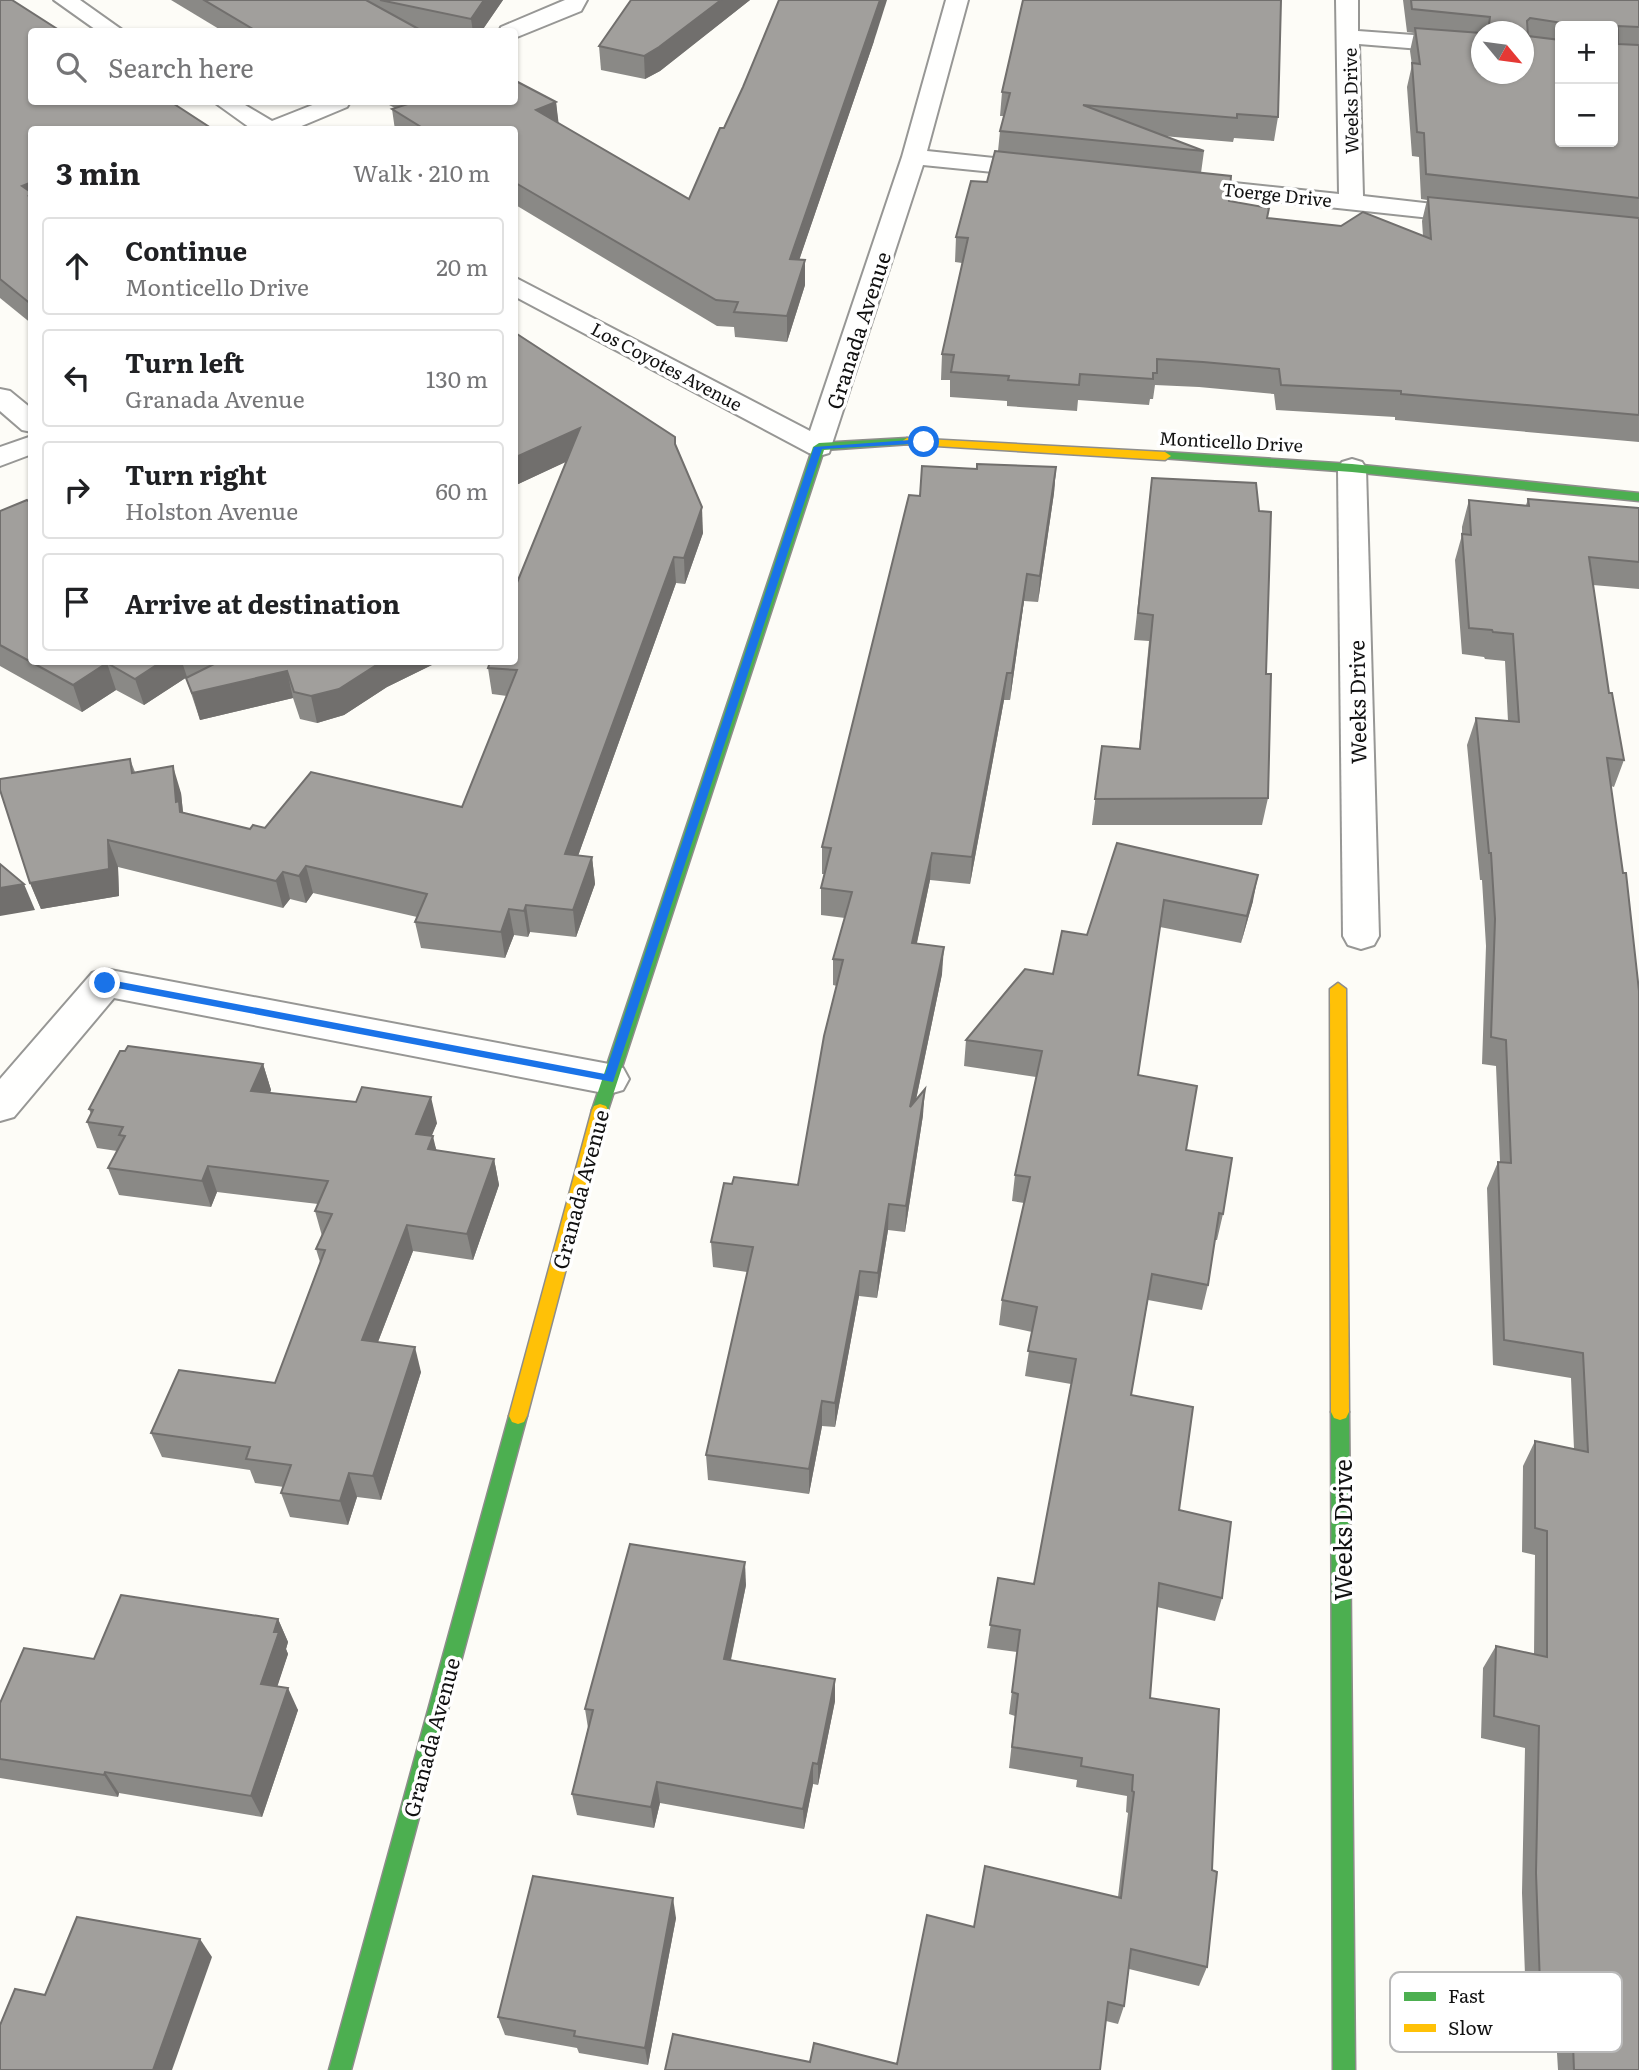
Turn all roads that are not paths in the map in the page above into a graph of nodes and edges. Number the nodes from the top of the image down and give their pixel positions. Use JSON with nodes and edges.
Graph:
{"nodes":[{"id":1,"x":65,"y":0,"type":"edge"},
{"id":2,"x":576,"y":0,"type":"edge"},
{"id":3,"x":957,"y":0,"type":"edge"},
{"id":4,"x":1347,"y":0,"type":"edge"},
{"id":5,"x":109,"y":28,"type":"edge"},
{"id":6,"x":518,"y":28,"type":"edge"},
{"id":7,"x":1349,"y":37,"type":"junction"},
{"id":8,"x":1471,"y":46,"type":"edge"},
{"id":9,"x":230,"y":105,"type":"edge"},
{"id":10,"x":331,"y":105,"type":"edge"},
{"id":11,"x":264,"y":126,"type":"edge"},
{"id":12,"x":280,"y":126,"type":"edge"},
{"id":13,"x":914,"y":157,"type":"junction"},
{"id":14,"x":1065,"y":172,"type":"edge"},
{"id":15,"x":1160,"y":182,"type":"edge"},
{"id":16,"x":1351,"y":201,"type":"junction"},
{"id":17,"x":1502,"y":218,"type":"edge"},
{"id":18,"x":518,"y":287,"type":"edge"},
{"id":19,"x":0,"y":397,"type":"edge"},
{"id":20,"x":28,"y":421,"type":"edge"},
{"id":21,"x":28,"y":446,"type":"edge"},
{"id":22,"x":819,"y":447,"type":"junction"},
{"id":23,"x":0,"y":457,"type":"edge"},
{"id":24,"x":1352,"y":468,"type":"junction"},
{"id":25,"x":1639,"y":497,"type":"edge"},
{"id":26,"x":1361,"y":936,"type":"dead end"},
{"id":27,"x":1338,"y":989,"type":"dead end"},
{"id":28,"x":609,"y":1079,"type":"junction"},
{"id":29,"x":0,"y":1106,"type":"edge"},
{"id":30,"x":340,"y":2070,"type":"edge"},
{"id":31,"x":1343,"y":2070,"type":"edge"}],
"edges":[{"from":1,"to":5,"type":"street"},
{"from":2,"to":6,"type":"street"},
{"from":3,"to":13,"type":"street","name":"Granada Avenue"},
{"from":4,"to":7,"type":"street","name":"Weeks Drive"},
{"from":7,"to":8,"type":"street"},
{"from":7,"to":16,"type":"street","name":"Weeks Drive"},
{"from":9,"to":11,"type":"street"},
{"from":10,"to":12,"type":"street"},
{"from":13,"to":14,"type":"street"},
{"from":13,"to":22,"type":"street","name":"Granada Avenue"},
{"from":15,"to":16,"type":"street","name":"Toerge Drive"},
{"from":16,"to":17,"type":"street","name":"Toerge Drive"},
{"from":18,"to":22,"type":"street","name":"Los Coyotes Avenue"},
{"from":19,"to":20,"type":"street"},
{"from":21,"to":23,"type":"street"},
{"from":22,"to":24,"type":"street","name":"Monticello Drive"},
{"from":22,"to":28,"type":"street","name":"Granada Avenue"},
{"from":24,"to":25,"type":"street","name":"Monticello Drive"},
{"from":24,"to":26,"type":"street","name":"Weeks Drive"},
{"from":27,"to":31,"type":"street","name":"Weeks Drive"},
{"from":28,"to":29,"type":"street"},
{"from":28,"to":30,"type":"street","name":"Granada Avenue"}]}
